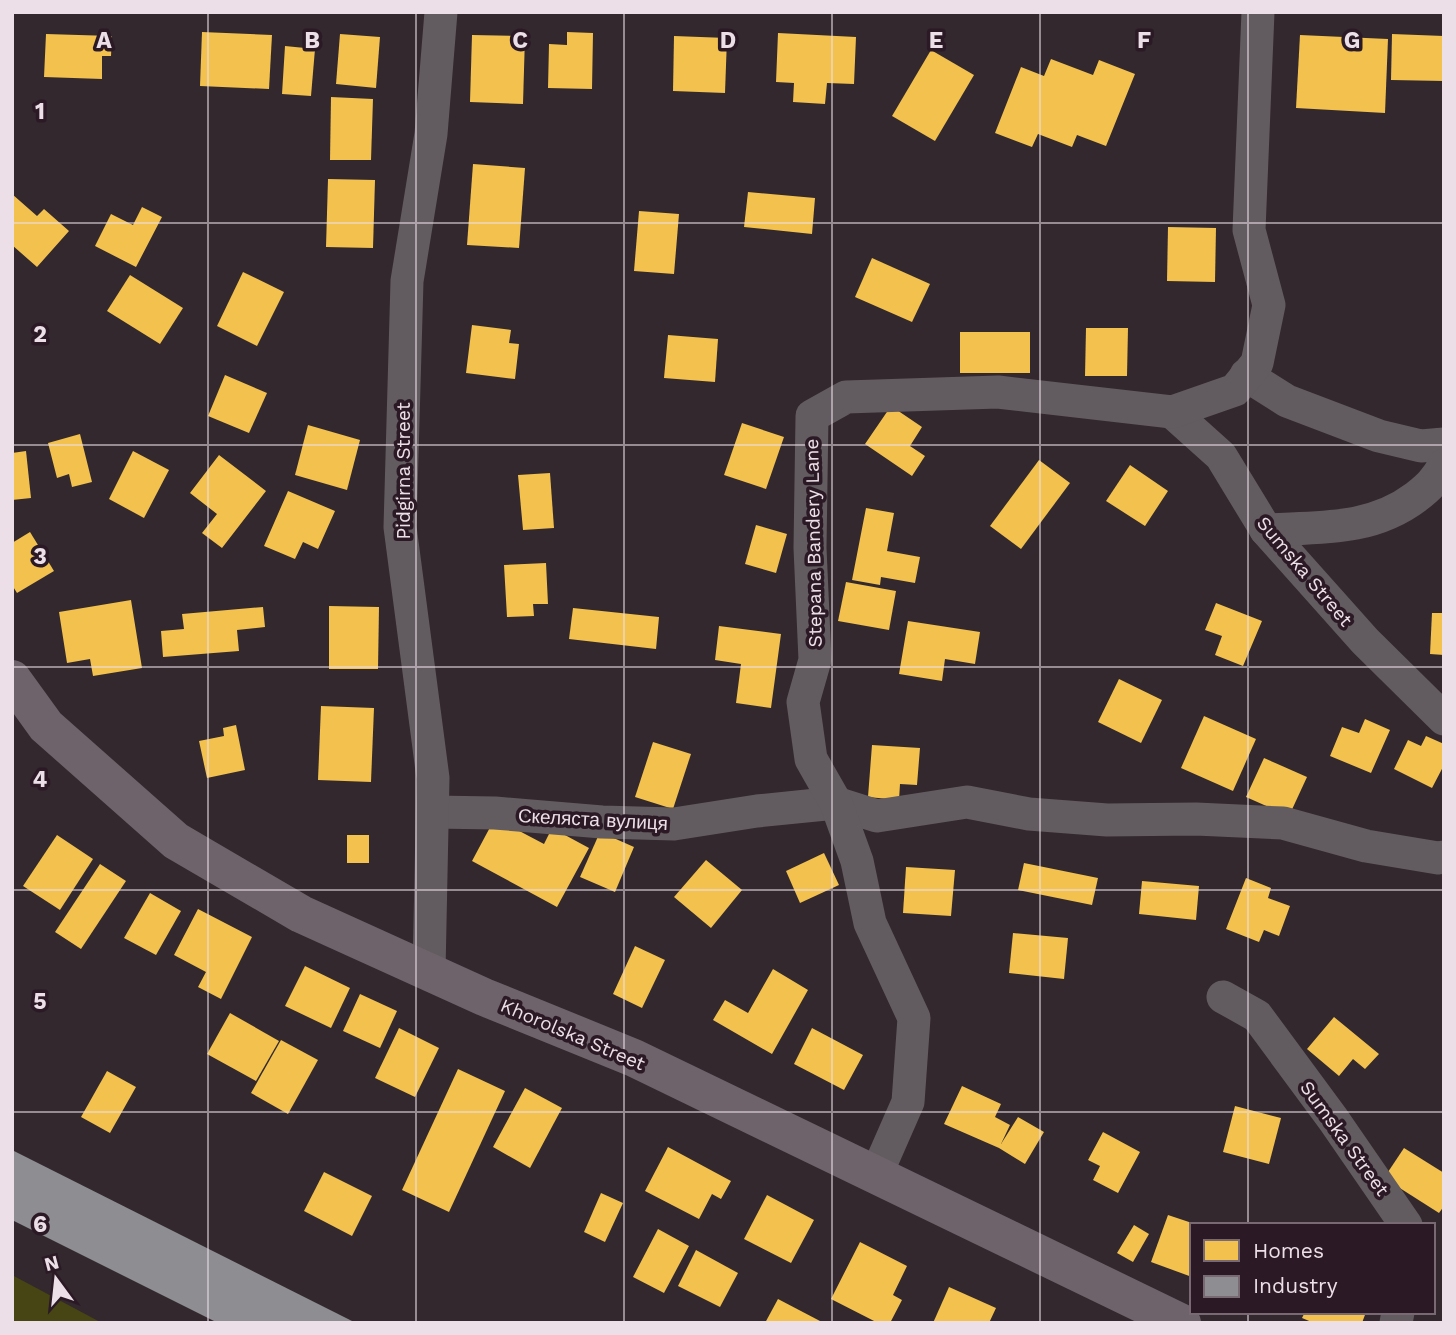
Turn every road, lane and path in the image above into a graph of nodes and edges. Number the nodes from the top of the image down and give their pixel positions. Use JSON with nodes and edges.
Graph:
{"nodes":[{"id":1,"x":441,"y":12,"type":"edge"},
{"id":2,"x":1258,"y":12,"type":"edge"},
{"id":3,"x":1247,"y":375,"type":"junction"},
{"id":4,"x":1172,"y":412,"type":"junction"},
{"id":5,"x":1444,"y":444,"type":"edge"},
{"id":6,"x":1444,"y":465,"type":"edge"},
{"id":7,"x":1266,"y":530,"type":"junction"},
{"id":8,"x":12,"y":679,"type":"edge"},
{"id":9,"x":1444,"y":719,"type":"edge"},
{"id":10,"x":836,"y":803,"type":"junction"},
{"id":11,"x":434,"y":812,"type":"junction"},
{"id":12,"x":1444,"y":857,"type":"edge"},
{"id":13,"x":429,"y":972,"type":"junction"},
{"id":14,"x":1223,"y":997,"type":"dead end"},
{"id":15,"x":876,"y":1175,"type":"junction"},
{"id":16,"x":1405,"y":1223,"type":"edge"},
{"id":17,"x":1182,"y":1323,"type":"edge"}],
"edges":[{"from":1,"to":11,"type":"street","name":"Pidgirna Street"},
{"from":2,"to":3,"type":"street"},
{"from":3,"to":4,"type":"street"},
{"from":3,"to":5,"type":"street"},
{"from":4,"to":7,"type":"street","name":"Sumska Street"},
{"from":4,"to":10,"type":"street","name":"Stepana Bandery Lane"},
{"from":6,"to":7,"type":"street"},
{"from":7,"to":9,"type":"street","name":"Sumska Street"},
{"from":8,"to":13,"type":"street","name":"Khorolska Street"},
{"from":10,"to":11,"type":"street","name":"Скеляста вулиця"},
{"from":10,"to":12,"type":"street"},
{"from":10,"to":15,"type":"street","name":"Stepana Bandery Lane"},
{"from":11,"to":13,"type":"street","name":"Pidgirna Street"},
{"from":13,"to":15,"type":"street","name":"Khorolska Street"},
{"from":14,"to":16,"type":"street","name":"Sumska Street"},
{"from":15,"to":17,"type":"street","name":"Khorolska Street"}]}
